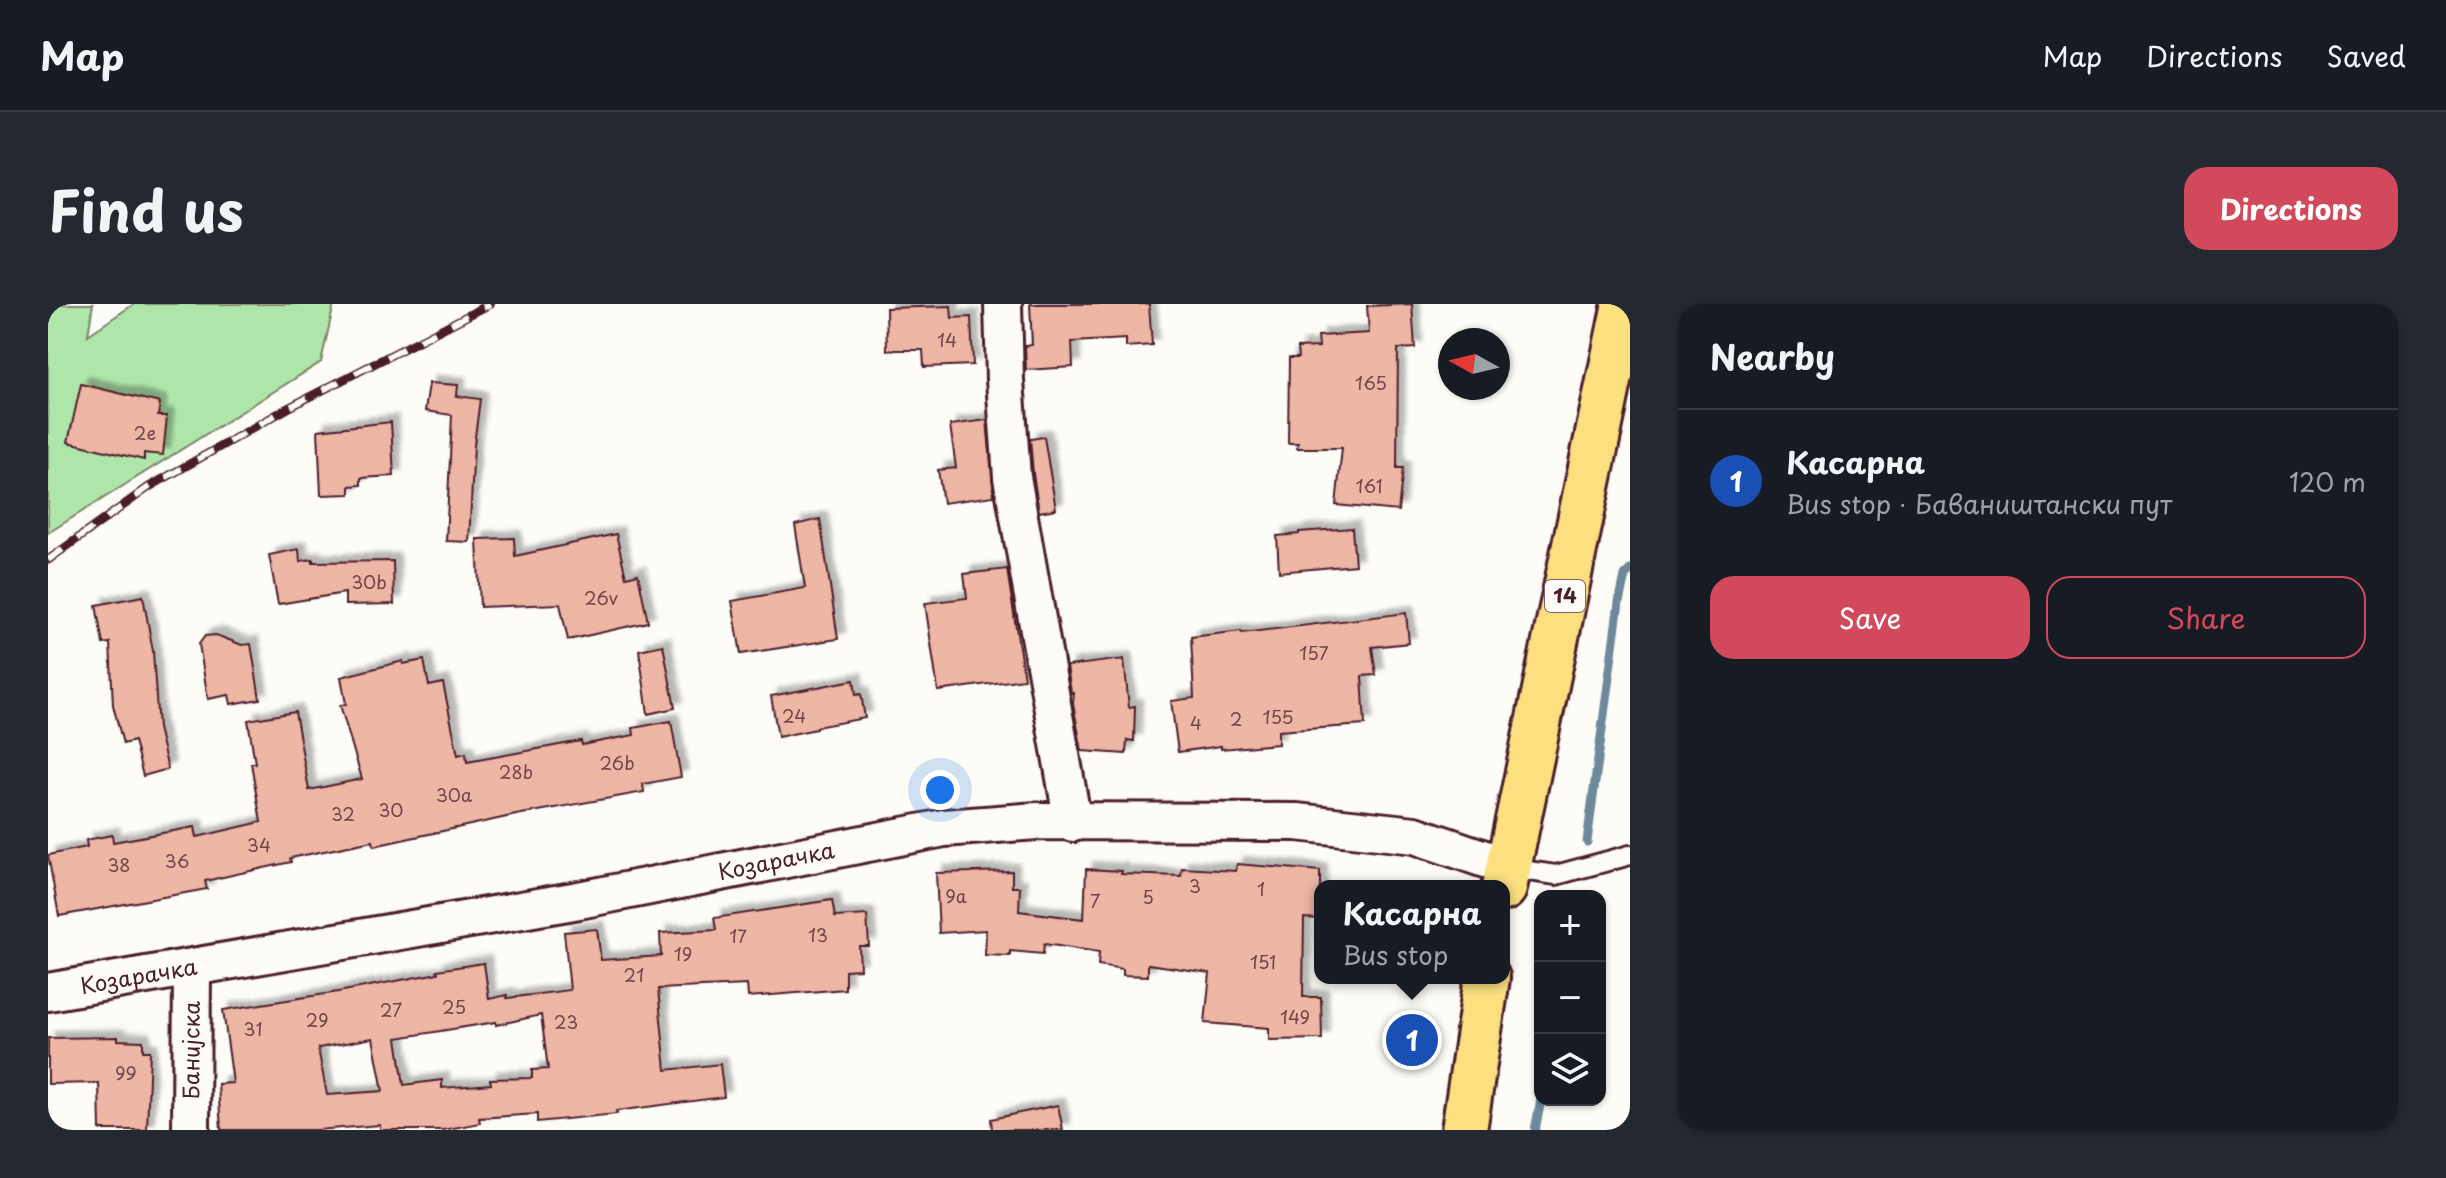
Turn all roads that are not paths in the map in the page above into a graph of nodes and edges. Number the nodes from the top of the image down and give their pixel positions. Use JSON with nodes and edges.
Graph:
{"nodes":[{"id":1,"x":1003,"y":304,"type":"edge"},
{"id":2,"x":1625,"y":304,"type":"edge"},
{"id":3,"x":1073,"y":823,"type":"junction"},
{"id":4,"x":1630,"y":855,"type":"edge"},
{"id":5,"x":1506,"y":878,"type":"edge"},
{"id":6,"x":192,"y":968,"type":"junction"},
{"id":7,"x":1486,"y":984,"type":"edge"},
{"id":8,"x":48,"y":992,"type":"edge"},
{"id":9,"x":191,"y":1130,"type":"edge"},
{"id":10,"x":1464,"y":1130,"type":"edge"}],
"edges":[{"from":1,"to":3,"type":"street"},
{"from":2,"to":5,"type":"main road","number":"14"},
{"from":3,"to":5,"type":"street","name":"Козарачка"},
{"from":3,"to":6,"type":"street","name":"Козарачка"},
{"from":4,"to":5,"type":"lane"},
{"from":6,"to":8,"type":"street","name":"Козарачка"},
{"from":6,"to":9,"type":"street","name":"Банијска"},
{"from":7,"to":10,"type":"main road"}]}
